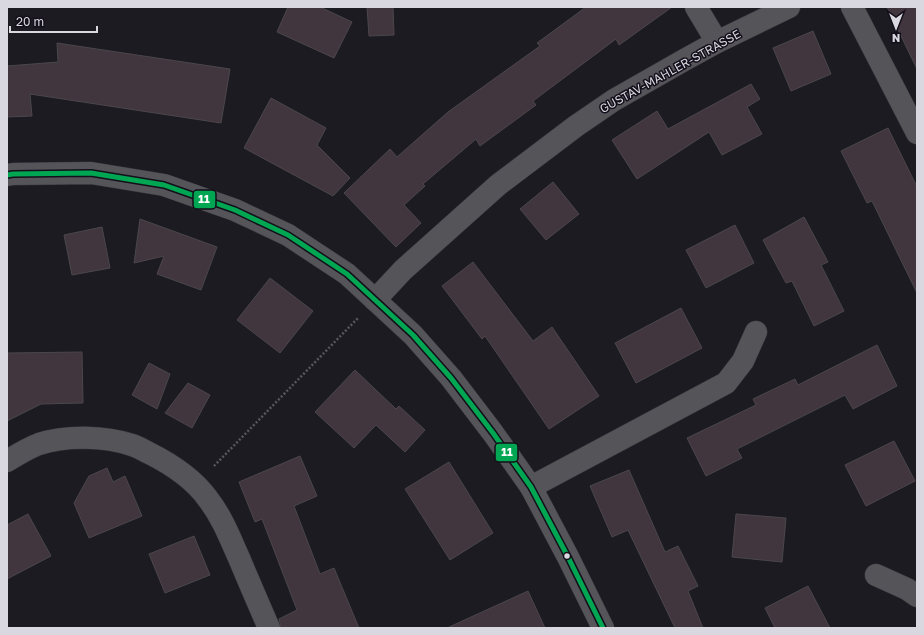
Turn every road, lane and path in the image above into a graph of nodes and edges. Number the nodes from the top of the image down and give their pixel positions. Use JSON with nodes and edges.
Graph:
{"nodes":[{"id":1,"x":696,"y":7,"type":"edge"},
{"id":2,"x":789,"y":7,"type":"edge"},
{"id":3,"x":852,"y":7,"type":"edge"},
{"id":4,"x":717,"y":42,"type":"junction"},
{"id":5,"x":917,"y":133,"type":"edge"},
{"id":6,"x":7,"y":175,"type":"edge"},
{"id":7,"x":375,"y":300,"type":"junction"},
{"id":8,"x":756,"y":332,"type":"dead end"},
{"id":9,"x":7,"y":461,"type":"edge"},
{"id":10,"x":196,"y":485,"type":"junction"},
{"id":11,"x":531,"y":488,"type":"junction"},
{"id":12,"x":876,"y":575,"type":"dead end"},
{"id":13,"x":917,"y":596,"type":"edge"},
{"id":14,"x":269,"y":628,"type":"edge"},
{"id":15,"x":603,"y":628,"type":"edge"}],
"edges":[{"from":1,"to":4,"type":"street"},
{"from":2,"to":4,"type":"street","name":"GUSTAV-MAHLER-STRASSE"},
{"from":3,"to":5,"type":"street"},
{"from":4,"to":7,"type":"street","name":"GUSTAV-MAHLER-STRASSE"},
{"from":6,"to":7,"type":"street"},
{"from":7,"to":10,"type":"path"},
{"from":7,"to":11,"type":"street"},
{"from":8,"to":11,"type":"street"},
{"from":9,"to":10,"type":"street"},
{"from":10,"to":14,"type":"street"},
{"from":11,"to":15,"type":"street"},
{"from":12,"to":13,"type":"street"}]}
